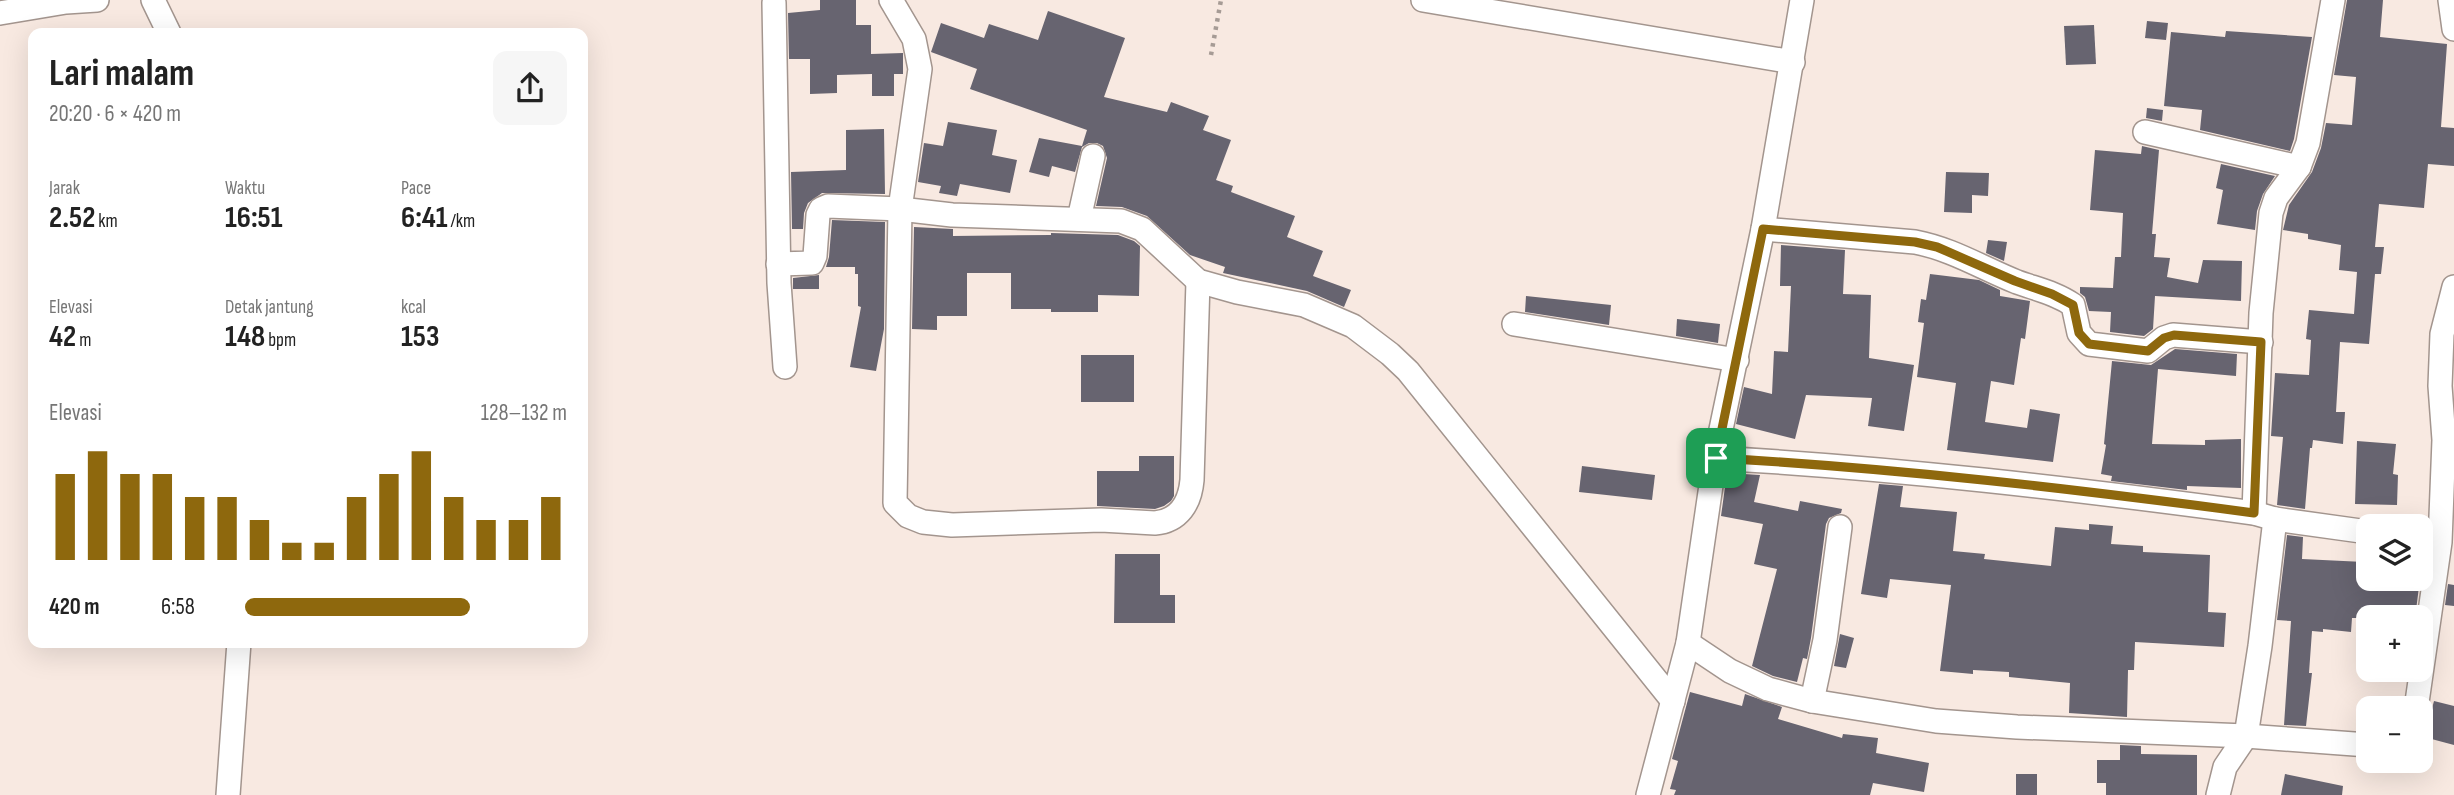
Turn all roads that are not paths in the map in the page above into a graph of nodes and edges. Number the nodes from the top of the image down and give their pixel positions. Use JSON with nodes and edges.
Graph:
{"nodes":[{"id":1,"x":97,"y":0,"type":"edge"},
{"id":2,"x":153,"y":0,"type":"edge"},
{"id":3,"x":891,"y":0,"type":"edge"},
{"id":4,"x":1423,"y":0,"type":"edge"},
{"id":5,"x":1802,"y":0,"type":"edge"},
{"id":6,"x":2333,"y":0,"type":"edge"},
{"id":7,"x":2450,"y":0,"type":"edge"},
{"id":8,"x":774,"y":3,"type":"dead end"},
{"id":9,"x":0,"y":13,"type":"edge"},
{"id":10,"x":167,"y":28,"type":"edge"},
{"id":11,"x":2454,"y":29,"type":"edge"},
{"id":12,"x":1793,"y":62,"type":"junction"},
{"id":13,"x":2145,"y":132,"type":"dead end"},
{"id":14,"x":1093,"y":156,"type":"dead end"},
{"id":15,"x":2299,"y":167,"type":"junction"},
{"id":16,"x":900,"y":209,"type":"junction"},
{"id":17,"x":1079,"y":219,"type":"junction"},
{"id":18,"x":1763,"y":229,"type":"junction"},
{"id":19,"x":778,"y":264,"type":"junction"},
{"id":20,"x":1198,"y":281,"type":"junction"},
{"id":21,"x":2454,"y":287,"type":"edge"},
{"id":22,"x":1514,"y":324,"type":"dead end"},
{"id":23,"x":2261,"y":342,"type":"junction"},
{"id":24,"x":1737,"y":360,"type":"junction"},
{"id":25,"x":785,"y":367,"type":"dead end"},
{"id":26,"x":1716,"y":458,"type":"junction"},
{"id":27,"x":2264,"y":516,"type":"junction"},
{"id":28,"x":1840,"y":527,"type":"dead end"},
{"id":29,"x":2356,"y":530,"type":"edge"},
{"id":30,"x":2438,"y":542,"type":"edge"},
{"id":31,"x":1687,"y":645,"type":"junction"},
{"id":32,"x":239,"y":648,"type":"edge"},
{"id":33,"x":1675,"y":693,"type":"junction"},
{"id":34,"x":2418,"y":696,"type":"edge"},
{"id":35,"x":1812,"y":701,"type":"junction"},
{"id":36,"x":2246,"y":736,"type":"junction"},
{"id":37,"x":2356,"y":744,"type":"edge"},
{"id":38,"x":228,"y":795,"type":"edge"},
{"id":39,"x":1648,"y":795,"type":"edge"},
{"id":40,"x":2218,"y":795,"type":"edge"}],
"edges":[{"from":1,"to":9,"type":"street"},
{"from":2,"to":10,"type":"street"},
{"from":3,"to":16,"type":"street"},
{"from":4,"to":12,"type":"street"},
{"from":5,"to":12,"type":"street"},
{"from":6,"to":15,"type":"street"},
{"from":7,"to":11,"type":"street"},
{"from":8,"to":19,"type":"street"},
{"from":12,"to":18,"type":"street"},
{"from":13,"to":15,"type":"street"},
{"from":14,"to":17,"type":"street"},
{"from":15,"to":23,"type":"street"},
{"from":16,"to":17,"type":"street"},
{"from":16,"to":19,"type":"street"},
{"from":16,"to":20,"type":"street"},
{"from":17,"to":20,"type":"street"},
{"from":18,"to":23,"type":"street"},
{"from":18,"to":24,"type":"street"},
{"from":19,"to":25,"type":"street"},
{"from":20,"to":33,"type":"street"},
{"from":21,"to":30,"type":"street"},
{"from":22,"to":24,"type":"street"},
{"from":23,"to":27,"type":"street"},
{"from":24,"to":26,"type":"street"},
{"from":26,"to":27,"type":"street"},
{"from":26,"to":31,"type":"street"},
{"from":27,"to":29,"type":"street"},
{"from":27,"to":36,"type":"street"},
{"from":28,"to":35,"type":"street"},
{"from":30,"to":34,"type":"street"},
{"from":31,"to":33,"type":"street"},
{"from":31,"to":35,"type":"street"},
{"from":32,"to":38,"type":"street"},
{"from":33,"to":39,"type":"street"},
{"from":35,"to":36,"type":"street"},
{"from":36,"to":37,"type":"street"},
{"from":36,"to":40,"type":"street"}]}
